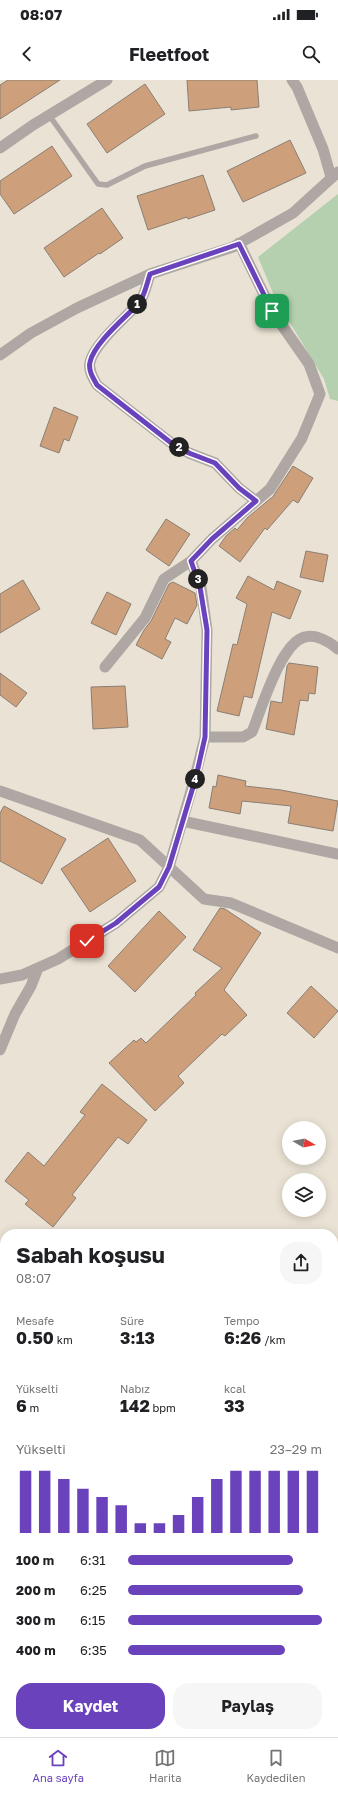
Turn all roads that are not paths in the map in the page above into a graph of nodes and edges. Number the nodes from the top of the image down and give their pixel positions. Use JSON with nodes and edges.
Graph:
{"nodes":[{"id":1,"x":107,"y":80,"type":"edge"},
{"id":2,"x":292,"y":80,"type":"edge"},
{"id":3,"x":49,"y":116,"type":"junction"},
{"id":4,"x":256,"y":136,"type":"dead end"},
{"id":5,"x":0,"y":148,"type":"edge"},
{"id":6,"x":334,"y":174,"type":"edge"},
{"id":7,"x":239,"y":244,"type":"junction"},
{"id":8,"x":150,"y":274,"type":"junction"},
{"id":9,"x":0,"y":355,"type":"edge"},
{"id":10,"x":256,"y":501,"type":"junction"},
{"id":11,"x":191,"y":561,"type":"junction"},
{"id":12,"x":338,"y":650,"type":"edge"},
{"id":13,"x":105,"y":667,"type":"dead end"},
{"id":14,"x":205,"y":737,"type":"junction"},
{"id":15,"x":0,"y":791,"type":"edge"},
{"id":16,"x":182,"y":821,"type":"junction"},
{"id":17,"x":338,"y":854,"type":"edge"},
{"id":18,"x":169,"y":867,"type":"junction"},
{"id":19,"x":338,"y":948,"type":"edge"},
{"id":20,"x":38,"y":968,"type":"junction"},
{"id":21,"x":0,"y":979,"type":"edge"},
{"id":22,"x":0,"y":1050,"type":"edge"}],
"edges":[{"from":1,"to":3,"type":"street"},
{"from":2,"to":6,"type":"street"},
{"from":3,"to":4,"type":"lane"},
{"from":3,"to":5,"type":"street"},
{"from":6,"to":7,"type":"street"},
{"from":7,"to":8,"type":"street"},
{"from":7,"to":10,"type":"street"},
{"from":8,"to":9,"type":"street"},
{"from":8,"to":10,"type":"street"},
{"from":10,"to":11,"type":"street"},
{"from":11,"to":13,"type":"street"},
{"from":11,"to":14,"type":"street"},
{"from":12,"to":14,"type":"street"},
{"from":14,"to":16,"type":"street"},
{"from":15,"to":18,"type":"street"},
{"from":16,"to":17,"type":"street"},
{"from":16,"to":18,"type":"street"},
{"from":18,"to":19,"type":"street"},
{"from":18,"to":20,"type":"street"},
{"from":20,"to":21,"type":"street"},
{"from":20,"to":22,"type":"street"}]}
